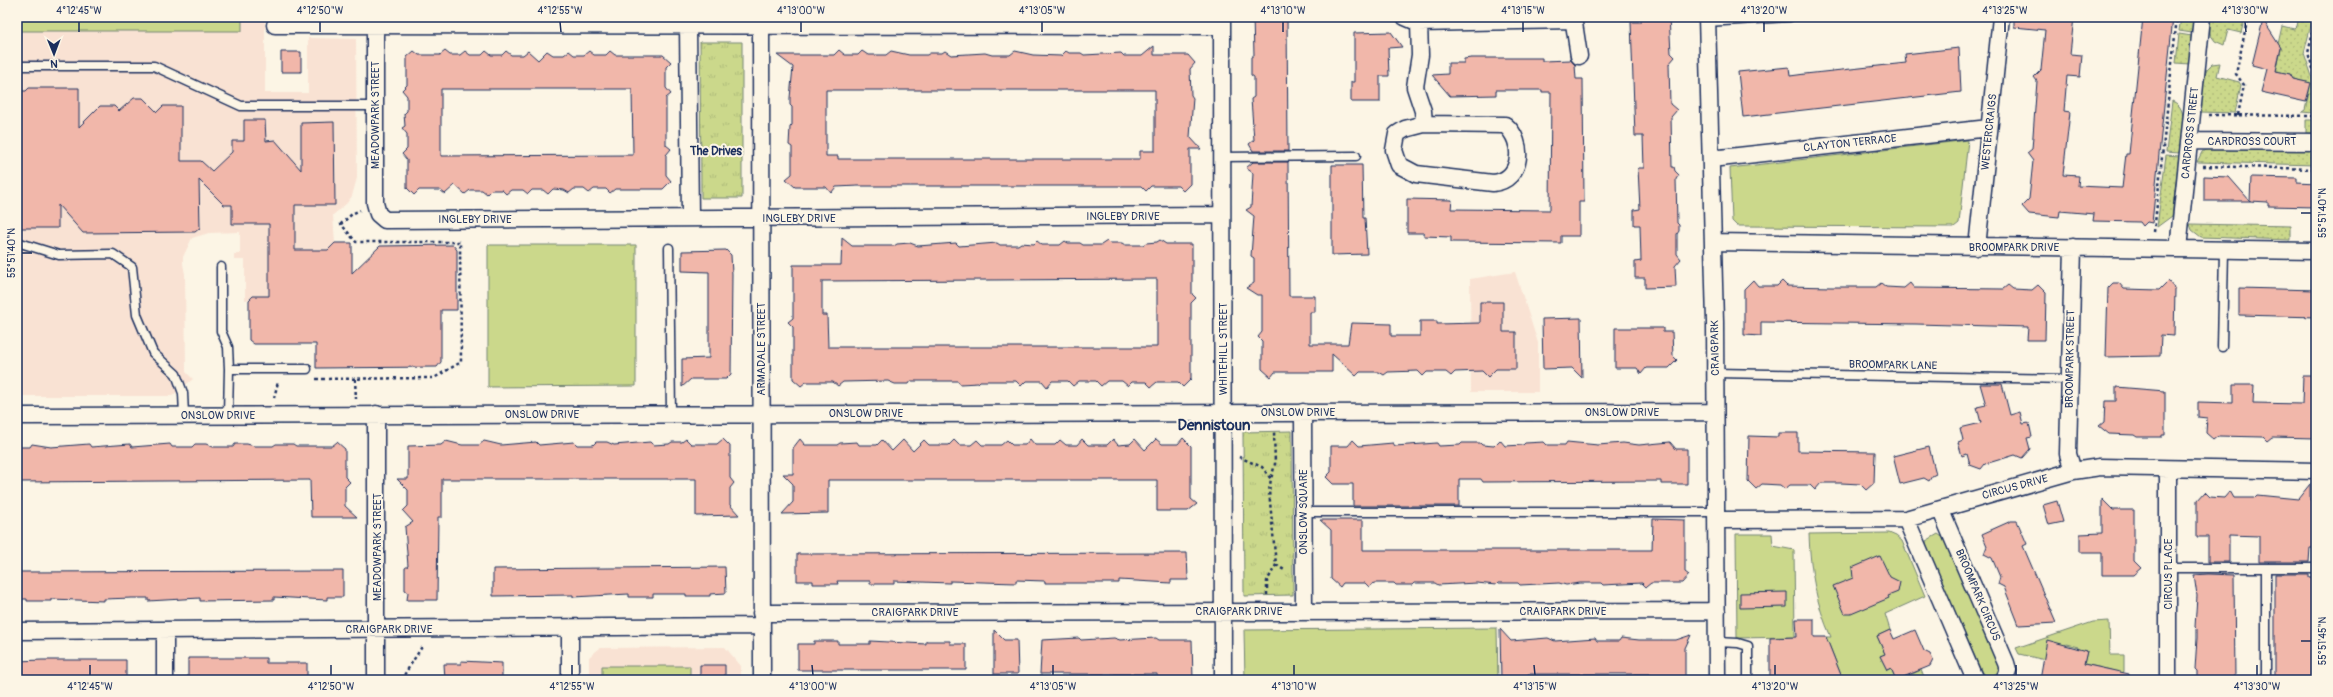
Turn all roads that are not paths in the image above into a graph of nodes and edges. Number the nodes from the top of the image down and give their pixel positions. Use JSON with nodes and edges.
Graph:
{"nodes":[{"id":1,"x":1790,"y":17,"type":"edge"},
{"id":2,"x":1998,"y":17,"type":"edge"},
{"id":3,"x":2202,"y":17,"type":"edge"},
{"id":4,"x":1573,"y":19,"type":"edge"},
{"id":5,"x":1412,"y":20,"type":"edge"},
{"id":6,"x":1707,"y":20,"type":"edge"},
{"id":7,"x":375,"y":21,"type":"edge"},
{"id":8,"x":761,"y":21,"type":"edge"},
{"id":9,"x":1222,"y":22,"type":"edge"},
{"id":10,"x":275,"y":25,"type":"dead end"},
{"id":11,"x":688,"y":25,"type":"junction"},
{"id":12,"x":1579,"y":56,"type":"dead end"},
{"id":13,"x":17,"y":66,"type":"edge"},
{"id":14,"x":375,"y":106,"type":"junction"},
{"id":15,"x":1424,"y":124,"type":"junction"},
{"id":16,"x":1989,"y":128,"type":"junction"},
{"id":17,"x":2189,"y":141,"type":"junction"},
{"id":18,"x":2316,"y":142,"type":"edge"},
{"id":19,"x":1356,"y":156,"type":"dead end"},
{"id":20,"x":1222,"y":158,"type":"junction"},
{"id":21,"x":1710,"y":159,"type":"junction"},
{"id":22,"x":376,"y":208,"type":"joint"},
{"id":23,"x":1222,"y":215,"type":"junction"},
{"id":24,"x":690,"y":218,"type":"junction"},
{"id":25,"x":762,"y":218,"type":"junction"},
{"id":26,"x":17,"y":242,"type":"edge"},
{"id":27,"x":1713,"y":242,"type":"junction"},
{"id":28,"x":1977,"y":247,"type":"junction"},
{"id":29,"x":2073,"y":247,"type":"junction"},
{"id":30,"x":669,"y":248,"type":"dead end"},
{"id":31,"x":2178,"y":249,"type":"junction"},
{"id":32,"x":2224,"y":250,"type":"junction"},
{"id":33,"x":2316,"y":251,"type":"edge"},
{"id":34,"x":221,"y":267,"type":"dead end"},
{"id":35,"x":2222,"y":347,"type":"dead end"},
{"id":36,"x":229,"y":369,"type":"junction"},
{"id":37,"x":307,"y":369,"type":"dead end"},
{"id":38,"x":1715,"y":373,"type":"junction"},
{"id":39,"x":2070,"y":379,"type":"junction"},
{"id":40,"x":1223,"y":412,"type":"junction"},
{"id":41,"x":1303,"y":412,"type":"junction"},
{"id":42,"x":1715,"y":412,"type":"junction"},
{"id":43,"x":761,"y":413,"type":"junction"},
{"id":44,"x":376,"y":414,"type":"junction"},
{"id":45,"x":672,"y":414,"type":"junction"},
{"id":46,"x":184,"y":415,"type":"junction"},
{"id":47,"x":17,"y":416,"type":"edge"},
{"id":48,"x":228,"y":416,"type":"junction"},
{"id":49,"x":2168,"y":469,"type":"junction"},
{"id":50,"x":2073,"y":471,"type":"junction"},
{"id":51,"x":2316,"y":471,"type":"edge"},
{"id":52,"x":1941,"y":511,"type":"junction"},
{"id":53,"x":1303,"y":512,"type":"junction"},
{"id":54,"x":1717,"y":516,"type":"junction"},
{"id":55,"x":1906,"y":519,"type":"junction"},
{"id":56,"x":2168,"y":568,"type":"junction"},
{"id":57,"x":2266,"y":568,"type":"junction"},
{"id":58,"x":2316,"y":568,"type":"edge"},
{"id":59,"x":1223,"y":611,"type":"junction"},
{"id":60,"x":1717,"y":611,"type":"junction"},
{"id":61,"x":1304,"y":612,"type":"junction"},
{"id":62,"x":761,"y":620,"type":"junction"},
{"id":63,"x":377,"y":629,"type":"junction"},
{"id":64,"x":570,"y":629,"type":"junction"},
{"id":65,"x":165,"y":630,"type":"junction"},
{"id":66,"x":17,"y":631,"type":"edge"},
{"id":67,"x":1717,"y":642,"type":"junction"},
{"id":68,"x":165,"y":680,"type":"edge"},
{"id":69,"x":376,"y":680,"type":"edge"},
{"id":70,"x":570,"y":680,"type":"edge"},
{"id":71,"x":762,"y":680,"type":"edge"},
{"id":72,"x":1223,"y":680,"type":"edge"},
{"id":73,"x":1718,"y":680,"type":"edge"},
{"id":74,"x":1748,"y":680,"type":"edge"},
{"id":75,"x":1976,"y":680,"type":"edge"},
{"id":76,"x":2004,"y":680,"type":"edge"},
{"id":77,"x":2168,"y":680,"type":"edge"},
{"id":78,"x":2266,"y":680,"type":"edge"}],
"edges":[{"from":1,"to":6,"type":"lane"},
{"from":2,"to":16,"type":"street","name":"WESTERCRAIGS"},
{"from":3,"to":17,"type":"street","name":"CARDROSS STREET"},
{"from":4,"to":5,"type":"street"},
{"from":4,"to":12,"type":"street"},
{"from":5,"to":15,"type":"street"},
{"from":6,"to":21,"type":"street","name":"CRAIGPARK"},
{"from":7,"to":10,"type":"street"},
{"from":7,"to":11,"type":"street"},
{"from":7,"to":14,"type":"street","name":"MEADOWPARK STREET"},
{"from":8,"to":9,"type":"street"},
{"from":8,"to":11,"type":"street"},
{"from":8,"to":25,"type":"street","name":"ARMADALE STREET"},
{"from":9,"to":20,"type":"street","name":"WHITEHILL STREET"},
{"from":11,"to":24,"type":"street"},
{"from":13,"to":14,"type":"lane"},
{"from":14,"to":22,"type":"street","name":"MEADOWPARK STREET"},
{"from":15,"to":15,"type":"street"},
{"from":16,"to":21,"type":"street","name":"CLAYTON TERRACE"},
{"from":16,"to":28,"type":"street","name":"WESTERCRAIGS"},
{"from":17,"to":18,"type":"street","name":"CARDROSS COURT"},
{"from":17,"to":31,"type":"street","name":"CARDROSS STREET"},
{"from":19,"to":20,"type":"lane"},
{"from":20,"to":23,"type":"street","name":"WHITEHILL STREET"},
{"from":21,"to":27,"type":"street","name":"CRAIGPARK"},
{"from":22,"to":24,"type":"street","name":"INGLEBY DRIVE"},
{"from":23,"to":25,"type":"street","name":"INGLEBY DRIVE"},
{"from":23,"to":40,"type":"street","name":"WHITEHILL STREET"},
{"from":24,"to":25,"type":"street","name":"INGLEBY DRIVE"},
{"from":25,"to":43,"type":"street","name":"ARMADALE STREET"},
{"from":26,"to":46,"type":"lane"},
{"from":27,"to":28,"type":"street","name":"BROOMPARK DRIVE"},
{"from":27,"to":38,"type":"street","name":"CRAIGPARK"},
{"from":28,"to":29,"type":"street","name":"BROOMPARK DRIVE"},
{"from":29,"to":31,"type":"street","name":"BROOMPARK DRIVE"},
{"from":29,"to":39,"type":"street","name":"BROOMPARK STREET"},
{"from":30,"to":45,"type":"lane"},
{"from":31,"to":32,"type":"street","name":"BROOMPARK DRIVE"},
{"from":32,"to":33,"type":"street","name":"BROOMPARK DRIVE"},
{"from":32,"to":35,"type":"lane"},
{"from":34,"to":36,"type":"lane"},
{"from":36,"to":37,"type":"lane"},
{"from":36,"to":48,"type":"lane"},
{"from":38,"to":39,"type":"lane","name":"BROOMPARK LANE"},
{"from":38,"to":42,"type":"street","name":"CRAIGPARK"},
{"from":39,"to":50,"type":"street","name":"BROOMPARK STREET"},
{"from":40,"to":41,"type":"street","name":"ONSLOW DRIVE"},
{"from":40,"to":43,"type":"street","name":"ONSLOW DRIVE"},
{"from":40,"to":59,"type":"street","name":"WHITEHILL STREET"},
{"from":41,"to":42,"type":"street","name":"ONSLOW DRIVE"},
{"from":41,"to":53,"type":"street","name":"ONSLOW SQUARE"},
{"from":42,"to":54,"type":"street","name":"CRAIGPARK"},
{"from":43,"to":45,"type":"street","name":"ONSLOW DRIVE"},
{"from":43,"to":62,"type":"street","name":"ARMADALE STREET"},
{"from":44,"to":45,"type":"street","name":"ONSLOW DRIVE"},
{"from":44,"to":48,"type":"street","name":"ONSLOW DRIVE"},
{"from":44,"to":63,"type":"street","name":"MEADOWPARK STREET"},
{"from":46,"to":47,"type":"street","name":"ONSLOW DRIVE"},
{"from":46,"to":48,"type":"street","name":"ONSLOW DRIVE"},
{"from":49,"to":50,"type":"street","name":"CIRCUS DRIVE"},
{"from":49,"to":51,"type":"street","name":"CIRCUS DRIVE"},
{"from":49,"to":56,"type":"street","name":"CIRCUS PLACE"},
{"from":50,"to":52,"type":"street","name":"CIRCUS DRIVE"},
{"from":52,"to":55,"type":"street","name":"CIRCUS DRIVE"},
{"from":52,"to":76,"type":"street","name":"BROOMPARK CIRCUS"},
{"from":53,"to":54,"type":"lane"},
{"from":53,"to":61,"type":"street","name":"ONSLOW SQUARE"},
{"from":54,"to":55,"type":"street","name":"CIRCUS DRIVE"},
{"from":54,"to":60,"type":"street","name":"CRAIGPARK"},
{"from":55,"to":75,"type":"street"},
{"from":56,"to":57,"type":"lane"},
{"from":56,"to":77,"type":"street","name":"CIRCUS PLACE"},
{"from":57,"to":58,"type":"lane"},
{"from":57,"to":78,"type":"lane"},
{"from":59,"to":61,"type":"street","name":"CRAIGPARK DRIVE"},
{"from":59,"to":62,"type":"street","name":"CRAIGPARK DRIVE"},
{"from":59,"to":72,"type":"street","name":"WHITEHILL STREET"},
{"from":60,"to":61,"type":"street","name":"CRAIGPARK DRIVE"},
{"from":60,"to":67,"type":"street","name":"CRAIGPARK"},
{"from":62,"to":64,"type":"street","name":"CRAIGPARK DRIVE"},
{"from":62,"to":71,"type":"street","name":"ARMADALE STREET"},
{"from":63,"to":64,"type":"street","name":"CRAIGPARK DRIVE"},
{"from":63,"to":65,"type":"street","name":"CRAIGPARK DRIVE"},
{"from":63,"to":69,"type":"street","name":"MEADOWPARK STREET"},
{"from":64,"to":70,"type":"street"},
{"from":65,"to":66,"type":"street","name":"CRAIGPARK DRIVE"},
{"from":65,"to":68,"type":"street"},
{"from":67,"to":73,"type":"street","name":"CRAIGPARK"},
{"from":67,"to":74,"type":"lane"}]}
